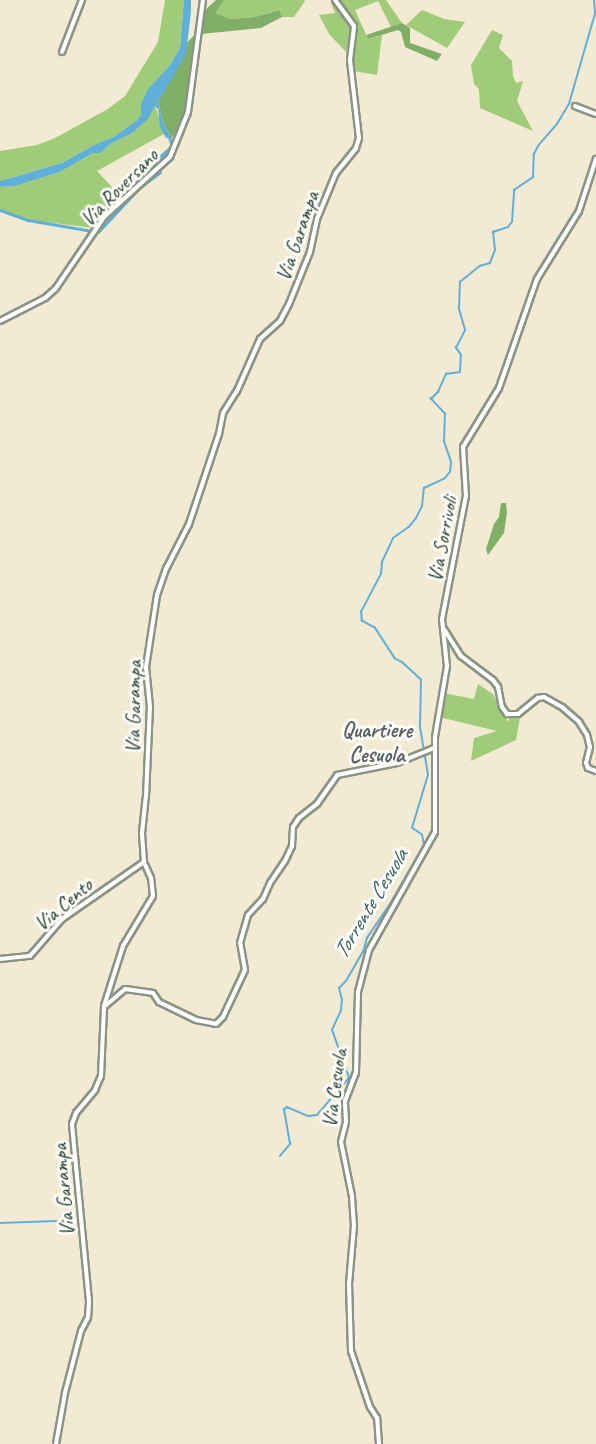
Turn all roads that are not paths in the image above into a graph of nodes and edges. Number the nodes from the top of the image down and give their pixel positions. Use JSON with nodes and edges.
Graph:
{"nodes":[{"id":1,"x":82,"y":0,"type":"edge"},
{"id":2,"x":203,"y":0,"type":"edge"},
{"id":3,"x":335,"y":0,"type":"edge"},
{"id":4,"x":62,"y":52,"type":"dead end"},
{"id":5,"x":575,"y":106,"type":"dead end"},
{"id":6,"x":596,"y":114,"type":"edge"},
{"id":7,"x":596,"y":159,"type":"edge"},
{"id":8,"x":0,"y":321,"type":"edge"},
{"id":9,"x":442,"y":619,"type":"junction"},
{"id":10,"x":434,"y":748,"type":"junction"},
{"id":11,"x":596,"y":771,"type":"edge"},
{"id":12,"x":144,"y":862,"type":"junction"},
{"id":13,"x":0,"y":959,"type":"edge"},
{"id":14,"x":104,"y":1006,"type":"junction"},
{"id":15,"x":56,"y":1444,"type":"edge"},
{"id":16,"x":379,"y":1444,"type":"edge"}],
"edges":[{"from":1,"to":4,"type":"street"},
{"from":2,"to":8,"type":"street","name":"Via Roversano"},
{"from":3,"to":12,"type":"street","name":"Via Garampa"},
{"from":5,"to":6,"type":"street"},
{"from":7,"to":9,"type":"street","name":"Via Sorrivoli"},
{"from":9,"to":10,"type":"street","name":"Via Sorrivoli"},
{"from":9,"to":11,"type":"street"},
{"from":10,"to":14,"type":"street"},
{"from":10,"to":16,"type":"street","name":"Via Cesuola"},
{"from":12,"to":13,"type":"street","name":"Via Cento"},
{"from":12,"to":14,"type":"street","name":"Via Garampa"},
{"from":14,"to":15,"type":"street","name":"Via Garampa"}]}
